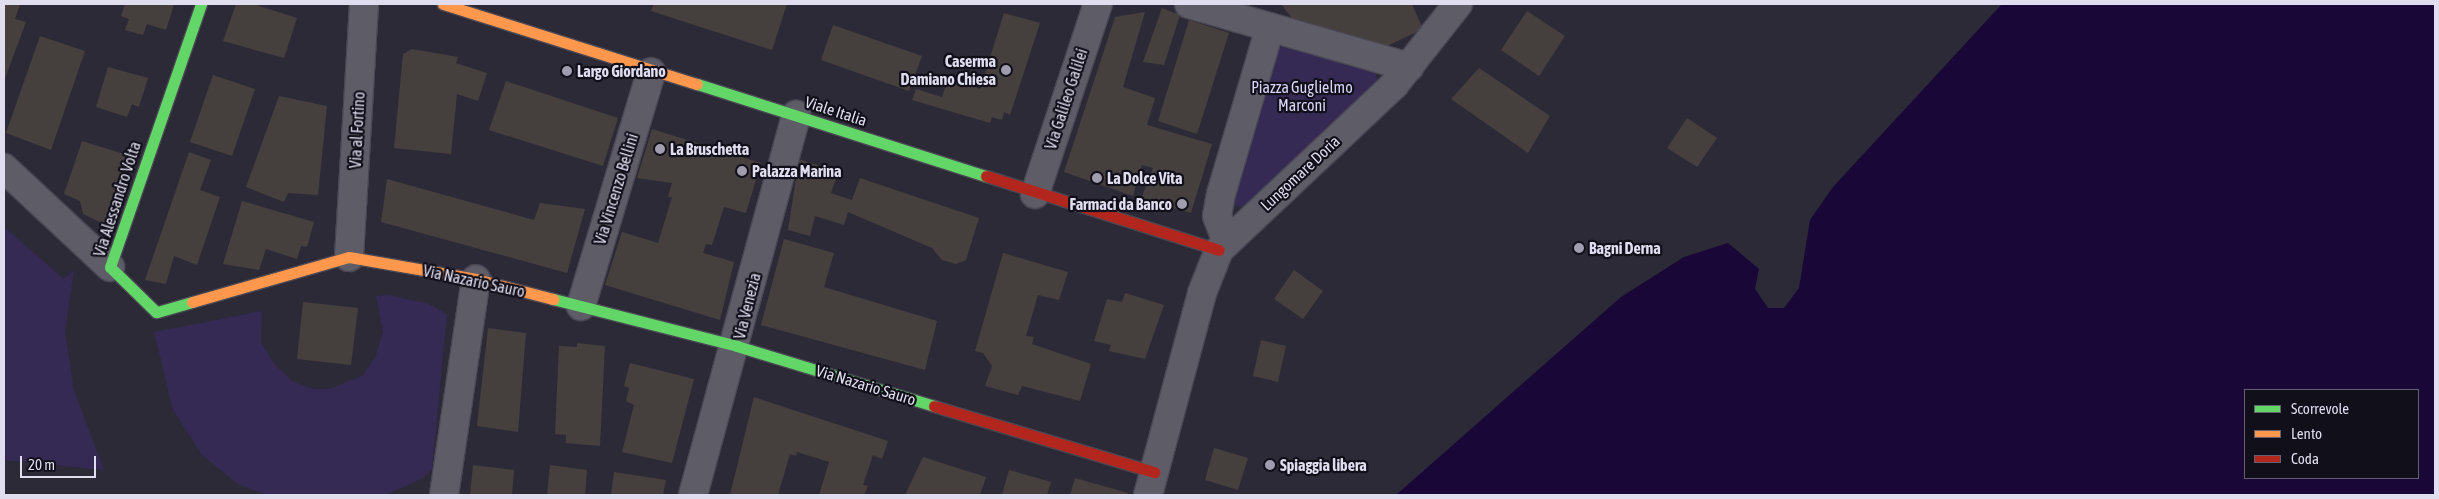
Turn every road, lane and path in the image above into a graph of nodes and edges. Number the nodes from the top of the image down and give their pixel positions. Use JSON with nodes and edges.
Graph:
{"nodes":[{"id":1,"x":201,"y":4,"type":"edge"},
{"id":2,"x":364,"y":4,"type":"edge"},
{"id":3,"x":443,"y":4,"type":"edge"},
{"id":4,"x":1098,"y":4,"type":"edge"},
{"id":5,"x":1190,"y":4,"type":"edge"},
{"id":6,"x":1458,"y":4,"type":"edge"},
{"id":7,"x":1244,"y":11,"type":"edge"},
{"id":8,"x":1270,"y":27,"type":"junction"},
{"id":9,"x":1409,"y":67,"type":"junction"},
{"id":10,"x":651,"y":72,"type":"junction"},
{"id":11,"x":796,"y":115,"type":"junction"},
{"id":12,"x":4,"y":168,"type":"edge"},
{"id":13,"x":1035,"y":194,"type":"junction"},
{"id":14,"x":1223,"y":246,"type":"junction"},
{"id":15,"x":349,"y":257,"type":"junction"},
{"id":16,"x":110,"y":268,"type":"junction"},
{"id":17,"x":476,"y":279,"type":"junction"},
{"id":18,"x":581,"y":306,"type":"junction"},
{"id":19,"x":736,"y":346,"type":"junction"},
{"id":20,"x":1151,"y":484,"type":"edge"},
{"id":21,"x":444,"y":495,"type":"edge"},
{"id":22,"x":693,"y":495,"type":"edge"}],
"edges":[{"from":1,"to":16,"type":"street","name":"Via Alessandro Volta"},
{"from":2,"to":15,"type":"street","name":"Via al Fortino"},
{"from":3,"to":10,"type":"street","name":"Viale Italia"},
{"from":4,"to":13,"type":"street","name":"Via Galileo Galilei"},
{"from":5,"to":7,"type":"street"},
{"from":6,"to":9,"type":"street","name":"Lungomare Doria"},
{"from":7,"to":8,"type":"street"},
{"from":8,"to":9,"type":"street"},
{"from":8,"to":14,"type":"street"},
{"from":9,"to":14,"type":"street","name":"Lungomare Doria"},
{"from":10,"to":11,"type":"street","name":"Viale Italia"},
{"from":10,"to":18,"type":"street","name":"Via Vincenzo Bellini"},
{"from":11,"to":13,"type":"street","name":"Viale Italia"},
{"from":11,"to":19,"type":"street","name":"Via Venezia"},
{"from":12,"to":16,"type":"street"},
{"from":13,"to":14,"type":"street","name":"Viale Italia"},
{"from":14,"to":20,"type":"street","name":"Via Nazario Sauro"},
{"from":15,"to":16,"type":"street","name":"Via Alessandro Volta"},
{"from":15,"to":17,"type":"street","name":"Via Nazario Sauro"},
{"from":17,"to":18,"type":"street","name":"Via Nazario Sauro"},
{"from":17,"to":21,"type":"street"},
{"from":18,"to":19,"type":"street","name":"Via Nazario Sauro"},
{"from":19,"to":20,"type":"street","name":"Via Nazario Sauro"},
{"from":19,"to":22,"type":"street","name":"Via Venezia"}]}
